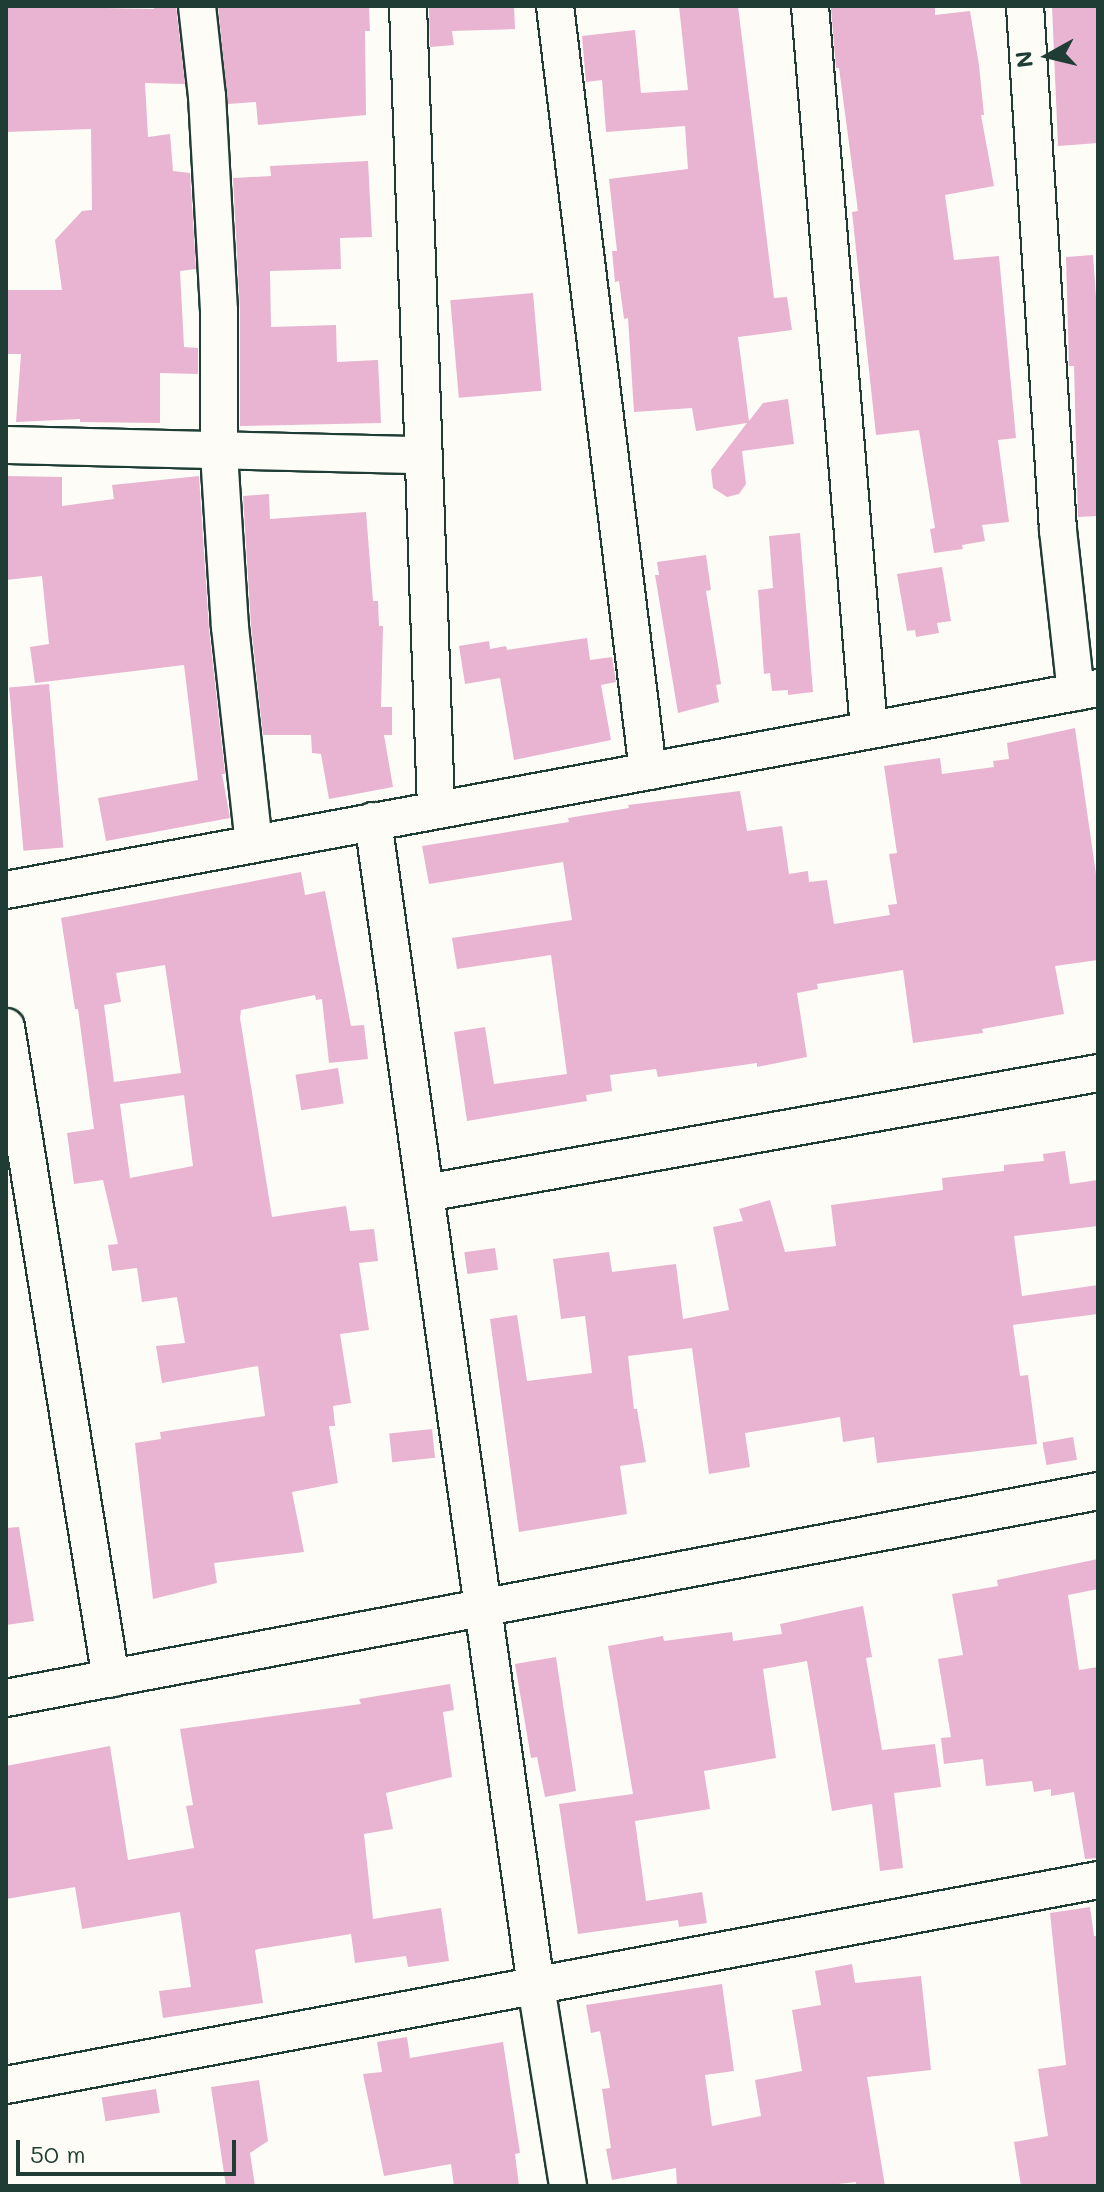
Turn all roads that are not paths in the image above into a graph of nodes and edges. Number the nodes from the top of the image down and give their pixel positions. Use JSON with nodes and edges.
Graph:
{"nodes":[{"id":1,"x":197,"y":6,"type":"edge"},
{"id":2,"x":408,"y":6,"type":"edge"},
{"id":3,"x":555,"y":6,"type":"edge"},
{"id":4,"x":810,"y":6,"type":"edge"},
{"id":5,"x":1025,"y":6,"type":"edge"},
{"id":6,"x":6,"y":445,"type":"edge"},
{"id":7,"x":219,"y":453,"type":"junction"},
{"id":8,"x":424,"y":455,"type":"junction"},
{"id":9,"x":1087,"y":690,"type":"edge"},
{"id":10,"x":869,"y":730,"type":"junction"},
{"id":11,"x":648,"y":771,"type":"junction"},
{"id":12,"x":436,"y":809,"type":"junction"},
{"id":13,"x":373,"y":821,"type":"junction"},
{"id":14,"x":254,"y":843,"type":"junction"},
{"id":15,"x":6,"y":890,"type":"edge"},
{"id":16,"x":6,"y":1027,"type":"edge"},
{"id":17,"x":1098,"y":1073,"type":"edge"},
{"id":18,"x":426,"y":1193,"type":"junction"},
{"id":19,"x":1098,"y":1491,"type":"edge"},
{"id":20,"x":484,"y":1610,"type":"junction"},
{"id":21,"x":111,"y":1679,"type":"junction"},
{"id":22,"x":6,"y":1698,"type":"edge"},
{"id":23,"x":1098,"y":1880,"type":"edge"},
{"id":24,"x":536,"y":1986,"type":"junction"},
{"id":25,"x":6,"y":2085,"type":"edge"},
{"id":26,"x":568,"y":2186,"type":"edge"}],
"edges":[{"from":1,"to":7,"type":"street"},
{"from":2,"to":8,"type":"street"},
{"from":3,"to":11,"type":"street"},
{"from":4,"to":10,"type":"street"},
{"from":5,"to":9,"type":"street"},
{"from":6,"to":7,"type":"street"},
{"from":7,"to":8,"type":"street"},
{"from":7,"to":14,"type":"street"},
{"from":8,"to":12,"type":"street"},
{"from":9,"to":10,"type":"street"},
{"from":10,"to":11,"type":"street"},
{"from":11,"to":12,"type":"street"},
{"from":12,"to":13,"type":"street"},
{"from":13,"to":14,"type":"street"},
{"from":13,"to":18,"type":"street"},
{"from":14,"to":15,"type":"street"},
{"from":16,"to":21,"type":"street"},
{"from":17,"to":18,"type":"street"},
{"from":18,"to":20,"type":"street"},
{"from":19,"to":20,"type":"street"},
{"from":20,"to":21,"type":"street"},
{"from":20,"to":24,"type":"street"},
{"from":21,"to":22,"type":"street"},
{"from":23,"to":24,"type":"street"},
{"from":24,"to":25,"type":"street"},
{"from":24,"to":26,"type":"street"}]}
